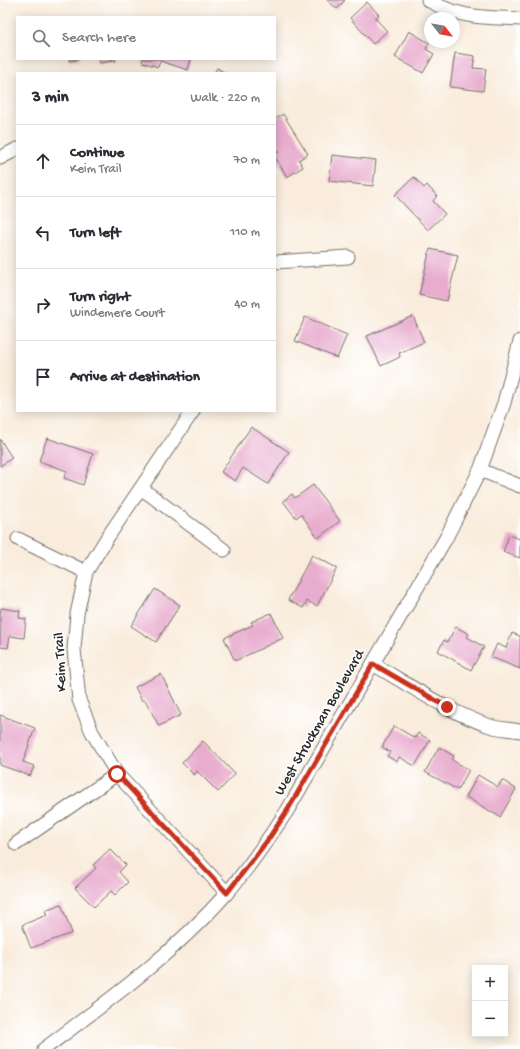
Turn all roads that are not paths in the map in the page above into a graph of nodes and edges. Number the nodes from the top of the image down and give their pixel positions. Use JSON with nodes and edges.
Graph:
{"nodes":[{"id":1,"x":428,"y":0,"type":"edge"},
{"id":2,"x":520,"y":19,"type":"edge"},
{"id":3,"x":16,"y":150,"type":"edge"},
{"id":4,"x":0,"y":158,"type":"edge"},
{"id":5,"x":348,"y":257,"type":"dead end"},
{"id":6,"x":276,"y":262,"type":"edge"},
{"id":7,"x":520,"y":341,"type":"edge"},
{"id":8,"x":192,"y":412,"type":"edge"},
{"id":9,"x":480,"y":470,"type":"junction"},
{"id":10,"x":520,"y":486,"type":"edge"},
{"id":11,"x":141,"y":488,"type":"junction"},
{"id":12,"x":18,"y":539,"type":"dead end"},
{"id":13,"x":224,"y":550,"type":"dead end"},
{"id":14,"x":86,"y":572,"type":"junction"},
{"id":15,"x":373,"y":664,"type":"junction"},
{"id":16,"x":520,"y":731,"type":"edge"},
{"id":17,"x":117,"y":774,"type":"junction"},
{"id":18,"x":16,"y":844,"type":"dead end"},
{"id":19,"x":227,"y":893,"type":"junction"},
{"id":20,"x":44,"y":1049,"type":"edge"}],
"edges":[{"from":1,"to":2,"type":"street"},
{"from":3,"to":4,"type":"street"},
{"from":5,"to":6,"type":"street"},
{"from":7,"to":9,"type":"street","name":"West Struckman Boulevard"},
{"from":8,"to":11,"type":"street","name":"Keim Trail"},
{"from":9,"to":10,"type":"street"},
{"from":9,"to":15,"type":"street","name":"West Struckman Boulevard"},
{"from":11,"to":13,"type":"street"},
{"from":11,"to":14,"type":"street","name":"Keim Trail"},
{"from":12,"to":14,"type":"street"},
{"from":14,"to":17,"type":"street","name":"Keim Trail"},
{"from":15,"to":16,"type":"street"},
{"from":15,"to":19,"type":"street","name":"West Struckman Boulevard"},
{"from":17,"to":18,"type":"street"},
{"from":17,"to":19,"type":"street","name":"Keim Trail"},
{"from":19,"to":20,"type":"street","name":"West Struckman Boulevard"}]}
